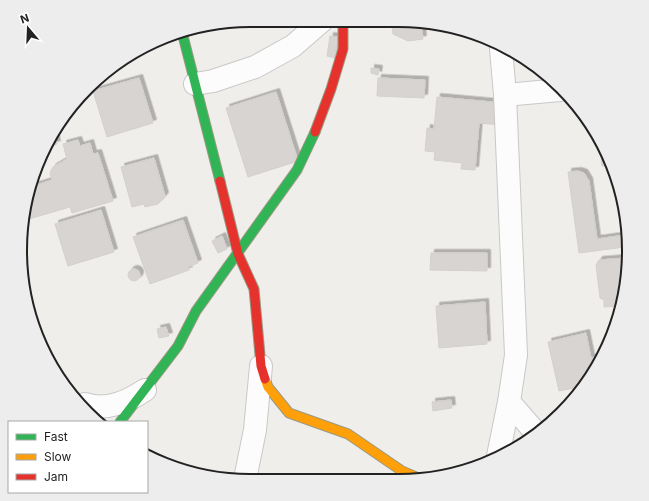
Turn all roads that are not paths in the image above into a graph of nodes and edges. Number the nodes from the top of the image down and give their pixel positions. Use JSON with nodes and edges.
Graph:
{"nodes":[{"id":1,"x":315,"y":27,"type":"edge"},
{"id":2,"x":343,"y":27,"type":"edge"},
{"id":3,"x":183,"y":38,"type":"edge"},
{"id":4,"x":501,"y":52,"type":"edge"},
{"id":5,"x":195,"y":84,"type":"junction"},
{"id":6,"x":555,"y":90,"type":"edge"},
{"id":7,"x":505,"y":95,"type":"junction"},
{"id":8,"x":238,"y":254,"type":"junction"},
{"id":9,"x":261,"y":366,"type":"junction"},
{"id":10,"x":145,"y":390,"type":"junction"},
{"id":11,"x":509,"y":402,"type":"junction"},
{"id":12,"x":89,"y":406,"type":"edge"},
{"id":13,"x":121,"y":421,"type":"edge"},
{"id":14,"x":533,"y":429,"type":"edge"},
{"id":15,"x":499,"y":450,"type":"edge"},
{"id":16,"x":246,"y":474,"type":"edge"},
{"id":17,"x":409,"y":474,"type":"edge"}],
"edges":[{"from":1,"to":5,"type":"street"},
{"from":2,"to":8,"type":"street"},
{"from":3,"to":5,"type":"street"},
{"from":4,"to":7,"type":"street"},
{"from":5,"to":8,"type":"street"},
{"from":6,"to":7,"type":"street"},
{"from":7,"to":11,"type":"street"},
{"from":8,"to":9,"type":"street"},
{"from":8,"to":10,"type":"street"},
{"from":9,"to":16,"type":"street"},
{"from":9,"to":17,"type":"street"},
{"from":10,"to":12,"type":"street"},
{"from":10,"to":13,"type":"street"},
{"from":11,"to":14,"type":"street"},
{"from":11,"to":15,"type":"street"}]}
